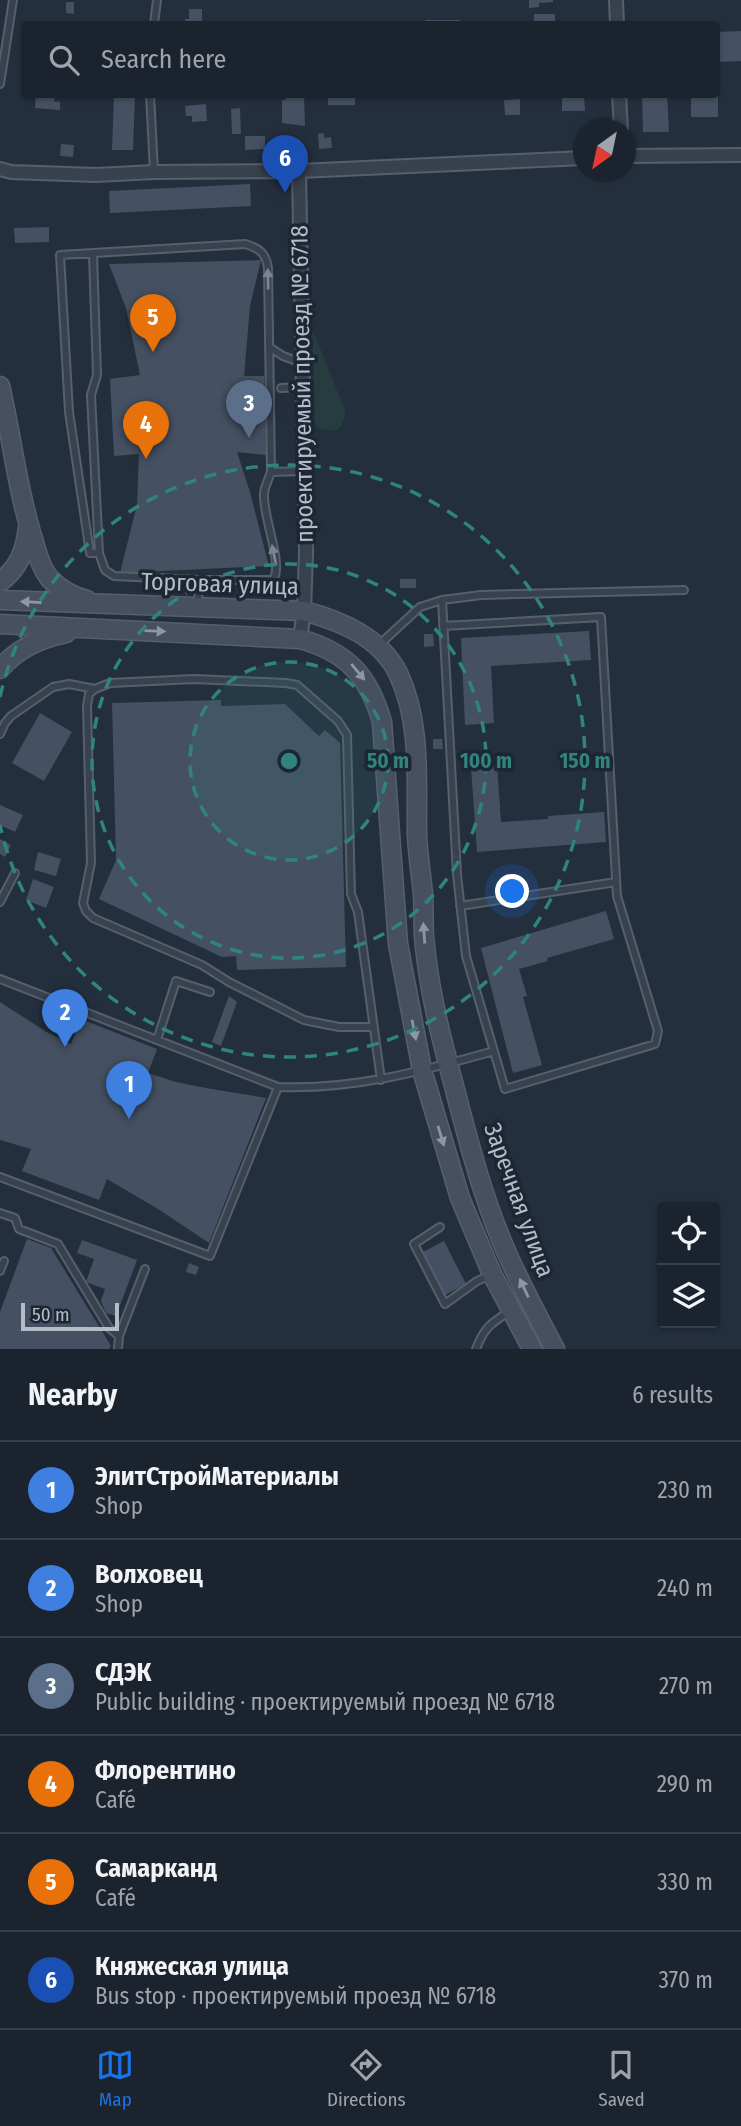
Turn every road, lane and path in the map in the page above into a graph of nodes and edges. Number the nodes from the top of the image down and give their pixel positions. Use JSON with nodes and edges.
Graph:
{"nodes":[{"id":1,"x":13,"y":0,"type":"edge"},
{"id":2,"x":157,"y":0,"type":"edge"},
{"id":3,"x":616,"y":0,"type":"edge"},
{"id":4,"x":154,"y":21,"type":"edge"},
{"id":5,"x":617,"y":21,"type":"edge"},
{"id":6,"x":0,"y":84,"type":"edge"},
{"id":7,"x":150,"y":98,"type":"edge"},
{"id":8,"x":619,"y":98,"type":"edge"},
{"id":9,"x":620,"y":119,"type":"edge"},
{"id":10,"x":741,"y":155,"type":"edge"},
{"id":11,"x":636,"y":156,"type":"edge"},
{"id":12,"x":573,"y":158,"type":"edge"},
{"id":13,"x":0,"y":169,"type":"edge"},
{"id":14,"x":299,"y":171,"type":"junction"},
{"id":15,"x":155,"y":172,"type":"junction"},
{"id":16,"x":93,"y":255,"type":"junction"},
{"id":17,"x":269,"y":347,"type":"junction"},
{"id":18,"x":302,"y":363,"type":"junction"},
{"id":19,"x":0,"y":386,"type":"edge"},
{"id":20,"x":302,"y":387,"type":"junction"},
{"id":21,"x":281,"y":388,"type":"dead end"},
{"id":22,"x":0,"y":430,"type":"edge"},
{"id":23,"x":13,"y":457,"type":"junction"},
{"id":24,"x":304,"y":471,"type":"junction"},
{"id":25,"x":271,"y":472,"type":"junction"},
{"id":26,"x":29,"y":525,"type":"junction"},
{"id":27,"x":99,"y":553,"type":"junction"},
{"id":28,"x":199,"y":580,"type":"junction"},
{"id":29,"x":0,"y":582,"type":"edge"},
{"id":30,"x":684,"y":590,"type":"dead end"},
{"id":31,"x":0,"y":600,"type":"edge"},
{"id":32,"x":442,"y":600,"type":"junction"},
{"id":33,"x":111,"y":605,"type":"junction"},
{"id":34,"x":198,"y":606,"type":"junction"},
{"id":35,"x":303,"y":611,"type":"junction"},
{"id":36,"x":0,"y":624,"type":"edge"},
{"id":37,"x":443,"y":626,"type":"junction"},
{"id":38,"x":87,"y":629,"type":"junction"},
{"id":39,"x":300,"y":639,"type":"junction"},
{"id":40,"x":377,"y":646,"type":"junction"},
{"id":41,"x":0,"y":669,"type":"edge"},
{"id":42,"x":95,"y":688,"type":"junction"},
{"id":43,"x":0,"y":734,"type":"edge"},
{"id":44,"x":15,"y":873,"type":"dead end"},
{"id":45,"x":616,"y":882,"type":"junction"},
{"id":46,"x":0,"y":902,"type":"edge"},
{"id":47,"x":460,"y":906,"type":"junction"},
{"id":48,"x":0,"y":979,"type":"edge"},
{"id":49,"x":211,"y":992,"type":"dead end"},
{"id":50,"x":374,"y":1027,"type":"junction"},
{"id":51,"x":157,"y":1040,"type":"junction"},
{"id":52,"x":494,"y":1051,"type":"junction"},
{"id":53,"x":448,"y":1064,"type":"junction"},
{"id":54,"x":422,"y":1070,"type":"junction"},
{"id":55,"x":381,"y":1080,"type":"junction"},
{"id":56,"x":278,"y":1087,"type":"junction"},
{"id":57,"x":0,"y":1177,"type":"edge"},
{"id":58,"x":0,"y":1213,"type":"edge"},
{"id":59,"x":440,"y":1227,"type":"dead end"},
{"id":60,"x":4,"y":1261,"type":"dead end"},
{"id":61,"x":145,"y":1269,"type":"dead end"},
{"id":62,"x":0,"y":1271,"type":"edge"},
{"id":63,"x":492,"y":1274,"type":"junction"},
{"id":64,"x":511,"y":1310,"type":"junction"},
{"id":65,"x":119,"y":1336,"type":"junction"},
{"id":66,"x":118,"y":1349,"type":"edge"},
{"id":67,"x":476,"y":1349,"type":"edge"},
{"id":68,"x":532,"y":1349,"type":"edge"},
{"id":69,"x":555,"y":1349,"type":"edge"}],
"edges":[{"from":1,"to":6,"type":"lane"},
{"from":2,"to":4,"type":"lane"},
{"from":3,"to":5,"type":"street"},
{"from":7,"to":15,"type":"lane"},
{"from":8,"to":9,"type":"street"},
{"from":10,"to":11,"type":"street"},
{"from":12,"to":14,"type":"street"},
{"from":13,"to":15,"type":"street"},
{"from":14,"to":15,"type":"street"},
{"from":14,"to":18,"type":"street","name":"проектируемый проезд № 6718"},
{"from":17,"to":16,"type":"lane","one_way":true},
{"from":16,"to":27,"type":"lane"},
{"from":16,"to":27,"type":"lane"},
{"from":17,"to":18,"type":"lane"},
{"from":17,"to":25,"type":"lane"},
{"from":18,"to":20,"type":"street","name":"проектируемый проезд № 6718"},
{"from":19,"to":23,"type":"street"},
{"from":20,"to":21,"type":"lane"},
{"from":20,"to":24,"type":"street","name":"проектируемый проезд № 6718"},
{"from":22,"to":23,"type":"street"},
{"from":23,"to":26,"type":"street"},
{"from":24,"to":25,"type":"lane"},
{"from":24,"to":35,"type":"street","name":"проектируемый проезд № 6718"},
{"from":28,"to":25,"type":"lane","one_way":true},
{"from":26,"to":29,"type":"street"},
{"from":26,"to":33,"type":"street"},
{"from":27,"to":28,"type":"lane"},
{"from":28,"to":34,"type":"lane"},
{"from":30,"to":32,"type":"lane"},
{"from":33,"to":31,"type":"street","name":"Торговая улица","one_way":true},
{"from":32,"to":37,"type":"lane"},
{"from":32,"to":40,"type":"lane"},
{"from":33,"to":34,"type":"street","name":"Торговая улица"},
{"from":34,"to":35,"type":"street","name":"Торговая улица"},
{"from":35,"to":39,"type":"street","name":"проектируемый проезд № 6718"},
{"from":35,"to":40,"type":"street","name":"Торговая улица"},
{"from":36,"to":38,"type":"street","name":"Торговая улица"},
{"from":37,"to":45,"type":"lane"},
{"from":37,"to":47,"type":"lane"},
{"from":38,"to":39,"type":"street","name":"Торговая улица","one_way":true},
{"from":38,"to":41,"type":"street"},
{"from":39,"to":54,"type":"street","name":"Торговая улица","one_way":true},
{"from":53,"to":40,"type":"street","name":"Торговая улица","one_way":true},
{"from":42,"to":43,"type":"lane"},
{"from":42,"to":50,"type":"lane"},
{"from":42,"to":50,"type":"lane"},
{"from":44,"to":46,"type":"lane"},
{"from":45,"to":47,"type":"lane"},
{"from":45,"to":52,"type":"lane"},
{"from":47,"to":52,"type":"lane"},
{"from":48,"to":51,"type":"lane"},
{"from":49,"to":51,"type":"lane"},
{"from":50,"to":55,"type":"lane"},
{"from":51,"to":56,"type":"lane"},
{"from":52,"to":53,"type":"lane"},
{"from":53,"to":54,"type":"lane"},
{"from":69,"to":53,"type":"street","name":"Заречная улица","one_way":true},
{"from":54,"to":55,"type":"lane"},
{"from":54,"to":63,"type":"street","name":"Заречная улица","one_way":true},
{"from":55,"to":56,"type":"lane"},
{"from":56,"to":57,"type":"lane"},
{"from":58,"to":65,"type":"lane"},
{"from":59,"to":63,"type":"lane"},
{"from":60,"to":62,"type":"lane"},
{"from":61,"to":65,"type":"lane"},
{"from":63,"to":64,"type":"street","name":"Заречная улица"},
{"from":64,"to":67,"type":"lane"},
{"from":64,"to":68,"type":"street","name":"Заречная улица"},
{"from":65,"to":66,"type":"lane"}]}
